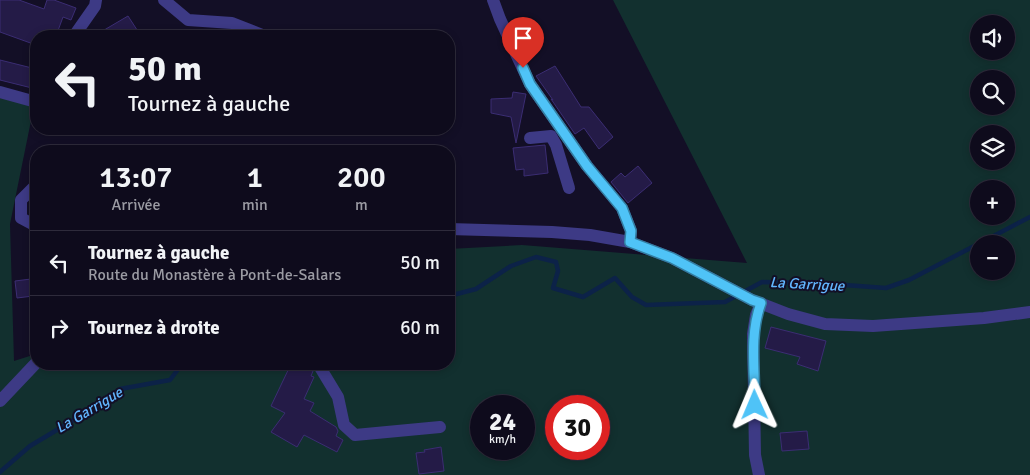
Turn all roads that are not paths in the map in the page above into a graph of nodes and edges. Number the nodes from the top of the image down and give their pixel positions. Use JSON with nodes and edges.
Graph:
{"nodes":[{"id":1,"x":96,"y":0,"type":"edge"},
{"id":2,"x":164,"y":0,"type":"edge"},
{"id":3,"x":493,"y":0,"type":"edge"},
{"id":4,"x":78,"y":30,"type":"edge"},
{"id":5,"x":250,"y":30,"type":"edge"},
{"id":6,"x":0,"y":92,"type":"edge"},
{"id":7,"x":30,"y":100,"type":"edge"},
{"id":8,"x":530,"y":138,"type":"dead end"},
{"id":9,"x":569,"y":188,"type":"dead end"},
{"id":10,"x":30,"y":192,"type":"edge"},
{"id":11,"x":30,"y":223,"type":"edge"},
{"id":12,"x":455,"y":230,"type":"edge"},
{"id":13,"x":630,"y":242,"type":"junction"},
{"id":14,"x":756,"y":301,"type":"junction"},
{"id":15,"x":1030,"y":312,"type":"edge"},
{"id":16,"x":30,"y":369,"type":"edge"},
{"id":17,"x":322,"y":370,"type":"edge"},
{"id":18,"x":0,"y":401,"type":"edge"},
{"id":19,"x":440,"y":427,"type":"dead end"},
{"id":20,"x":759,"y":475,"type":"edge"}],
"edges":[{"from":1,"to":4,"type":"street"},
{"from":2,"to":5,"type":"street"},
{"from":3,"to":13,"type":"street"},
{"from":6,"to":7,"type":"street"},
{"from":8,"to":9,"type":"street"},
{"from":10,"to":11,"type":"street"},
{"from":12,"to":13,"type":"street"},
{"from":13,"to":14,"type":"street"},
{"from":14,"to":15,"type":"street"},
{"from":14,"to":20,"type":"street"},
{"from":16,"to":18,"type":"street"},
{"from":17,"to":19,"type":"street"}]}
